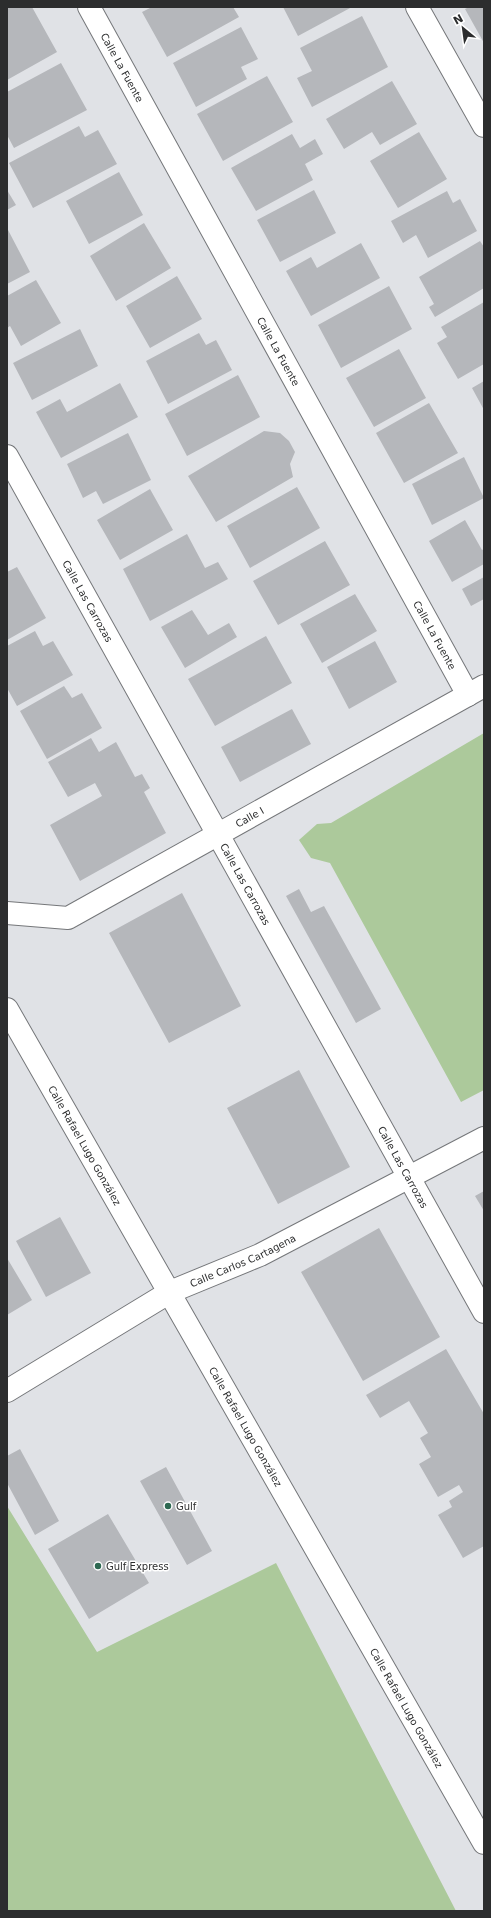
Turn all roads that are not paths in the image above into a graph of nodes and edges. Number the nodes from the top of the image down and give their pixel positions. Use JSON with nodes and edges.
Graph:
{"nodes":[{"id":1,"x":89,"y":7,"type":"edge"},
{"id":2,"x":417,"y":7,"type":"edge"},
{"id":3,"x":484,"y":126,"type":"edge"},
{"id":4,"x":7,"y":456,"type":"edge"},
{"id":5,"x":476,"y":690,"type":"edge"},
{"id":6,"x":218,"y":836,"type":"junction"},
{"id":7,"x":7,"y":913,"type":"edge"},
{"id":8,"x":7,"y":1009,"type":"edge"},
{"id":9,"x":484,"y":1138,"type":"edge"},
{"id":10,"x":409,"y":1178,"type":"junction"},
{"id":11,"x":170,"y":1292,"type":"junction"},
{"id":12,"x":484,"y":1312,"type":"edge"},
{"id":13,"x":7,"y":1391,"type":"edge"},
{"id":14,"x":484,"y":1843,"type":"edge"}],
"edges":[{"from":1,"to":5,"type":"street","name":"Calle La Fuente"},
{"from":2,"to":3,"type":"street"},
{"from":4,"to":6,"type":"street","name":"Calle Las Carrozas"},
{"from":5,"to":6,"type":"street","name":"Calle I"},
{"from":6,"to":7,"type":"street","name":"Calle I"},
{"from":6,"to":10,"type":"street","name":"Calle Las Carrozas"},
{"from":8,"to":11,"type":"street","name":"Calle Rafael Lugo González"},
{"from":9,"to":10,"type":"street","name":"Calle Carlos Cartagena"},
{"from":10,"to":11,"type":"street","name":"Calle Carlos Cartagena"},
{"from":10,"to":12,"type":"street","name":"Calle Las Carrozas"},
{"from":11,"to":13,"type":"street","name":"Calle Carlos Cartagena"},
{"from":11,"to":14,"type":"street","name":"Calle Rafael Lugo González"}]}
